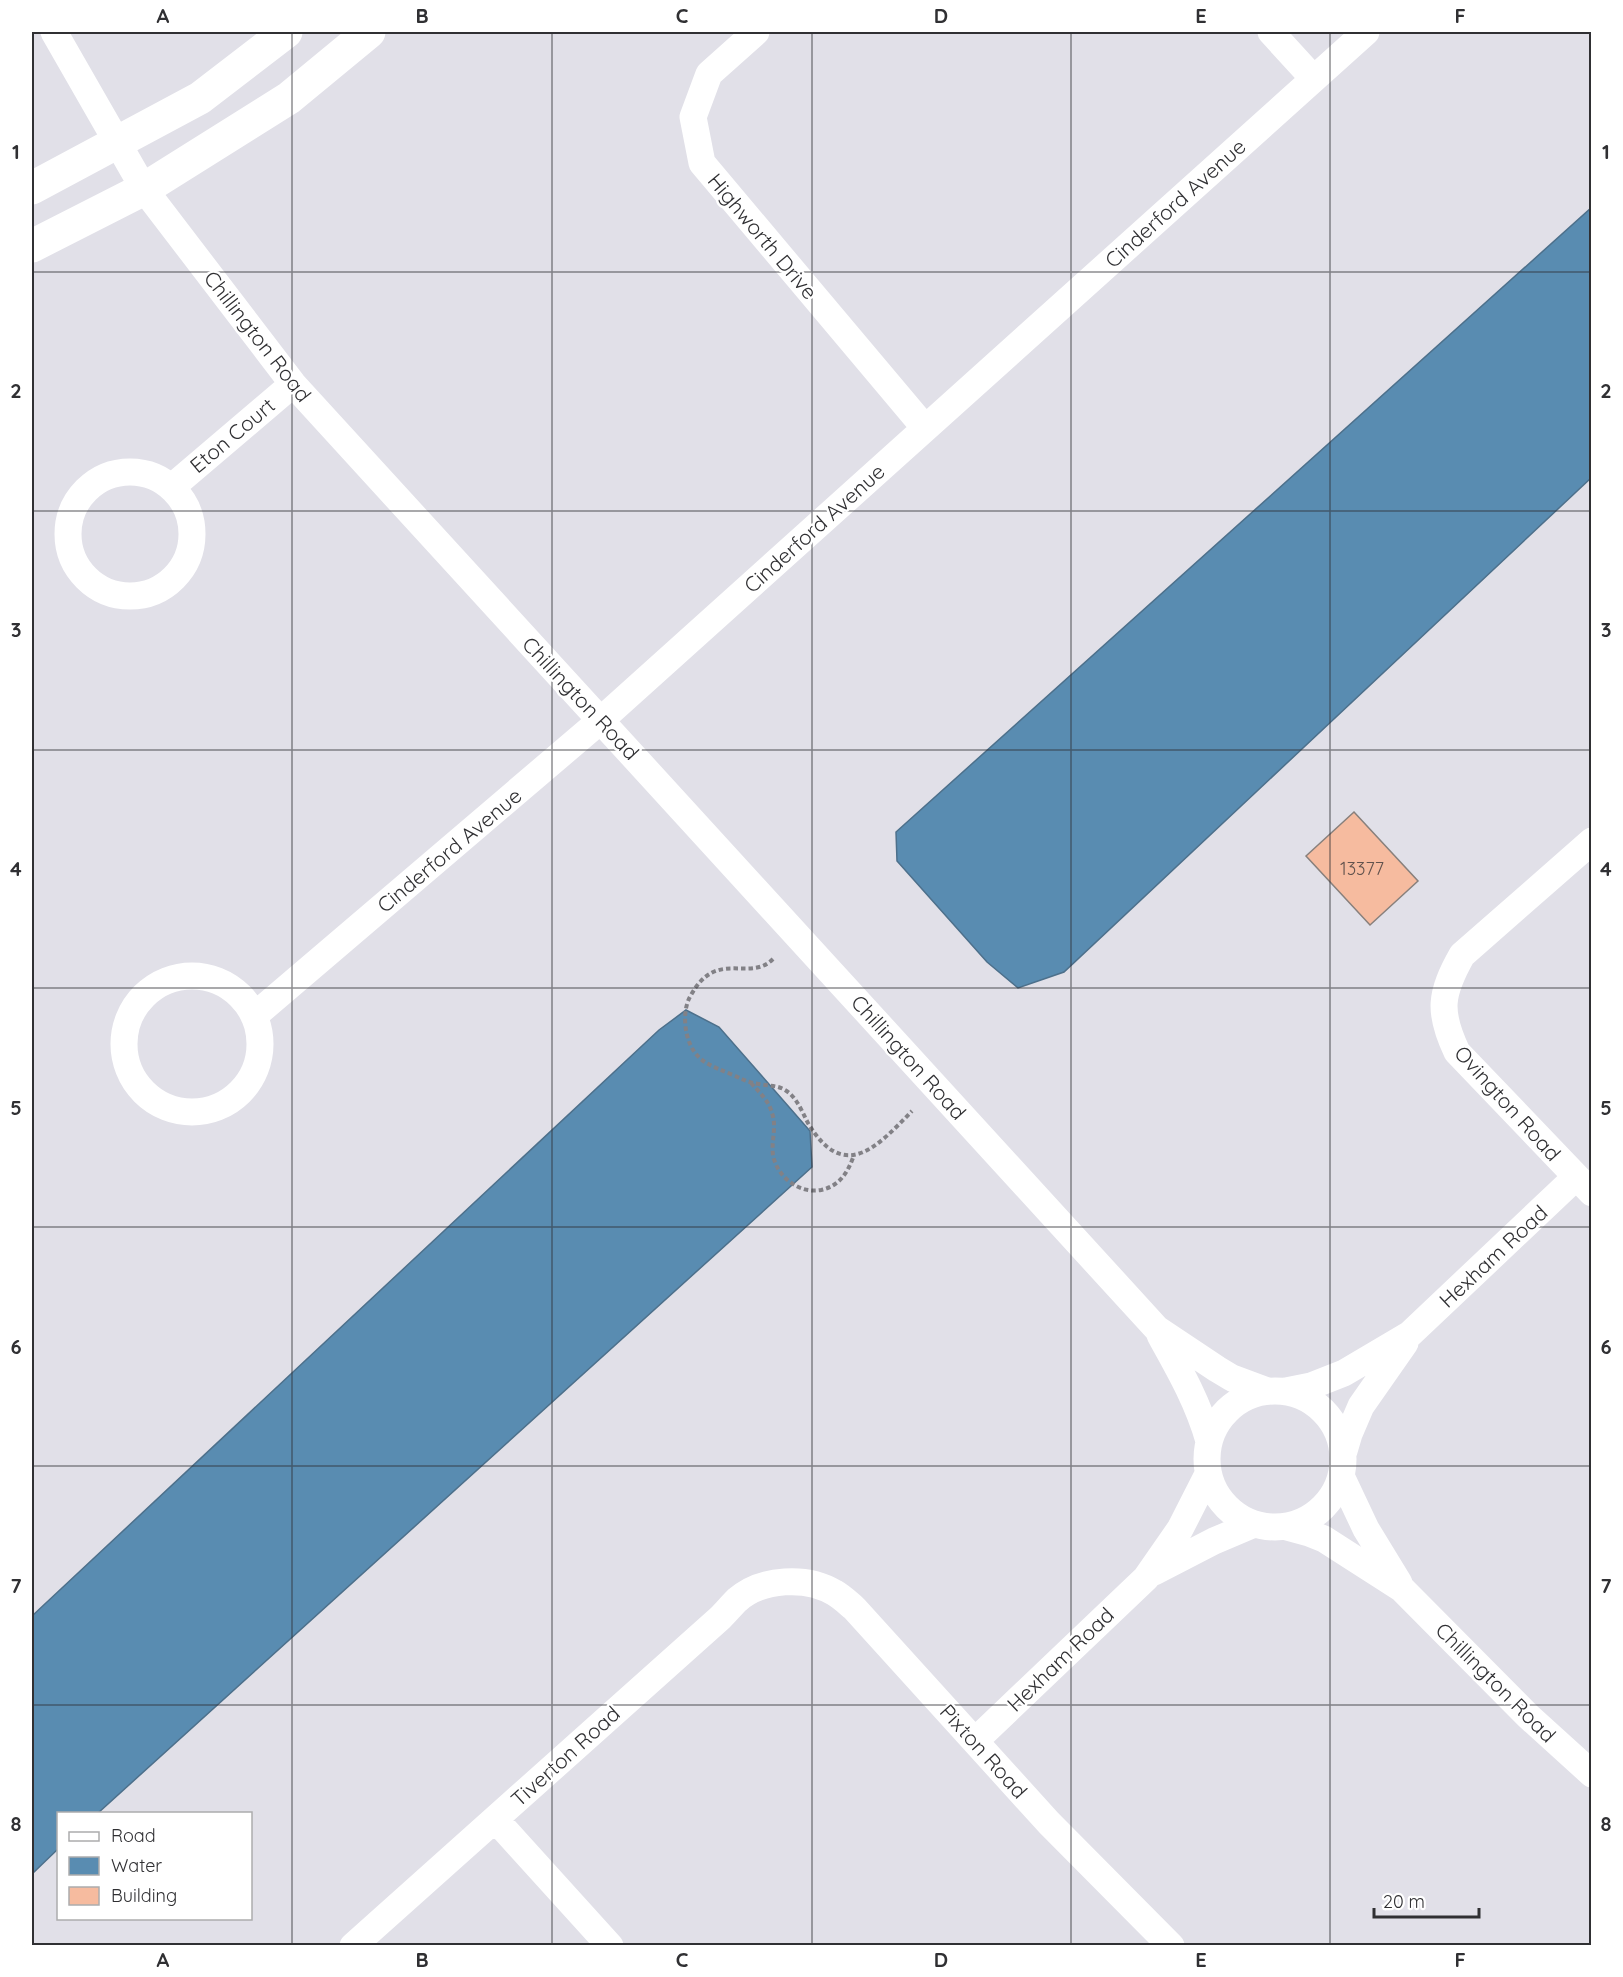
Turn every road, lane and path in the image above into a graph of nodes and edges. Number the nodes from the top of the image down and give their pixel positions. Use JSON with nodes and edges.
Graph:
{"nodes":[{"id":1,"x":54,"y":32,"type":"edge"},
{"id":2,"x":286,"y":32,"type":"edge"},
{"id":3,"x":369,"y":32,"type":"edge"},
{"id":4,"x":756,"y":32,"type":"edge"},
{"id":5,"x":1271,"y":32,"type":"edge"},
{"id":6,"x":1366,"y":32,"type":"edge"},
{"id":7,"x":1312,"y":78,"type":"junction"},
{"id":8,"x":117,"y":142,"type":"junction"},
{"id":9,"x":32,"y":188,"type":"edge"},
{"id":10,"x":144,"y":189,"type":"junction"},
{"id":11,"x":32,"y":246,"type":"edge"},
{"id":12,"x":293,"y":384,"type":"junction"},
{"id":13,"x":925,"y":428,"type":"junction"},
{"id":14,"x":172,"y":486,"type":"junction"},
{"id":15,"x":602,"y":720,"type":"junction"},
{"id":16,"x":1592,"y":841,"type":"edge"},
{"id":17,"x":773,"y":959,"type":"dead end"},
{"id":18,"x":254,"y":1016,"type":"junction"},
{"id":19,"x":750,"y":1083,"type":"junction"},
{"id":20,"x":912,"y":1111,"type":"dead end"},
{"id":21,"x":854,"y":1155,"type":"junction"},
{"id":22,"x":1584,"y":1185,"type":"edge"},
{"id":23,"x":1157,"y":1329,"type":"junction"},
{"id":24,"x":1410,"y":1334,"type":"junction"},
{"id":25,"x":1277,"y":1391,"type":"junction"},
{"id":26,"x":1209,"y":1441,"type":"junction"},
{"id":27,"x":1343,"y":1463,"type":"junction"},
{"id":28,"x":1208,"y":1474,"type":"junction"},
{"id":29,"x":1254,"y":1524,"type":"junction"},
{"id":30,"x":1287,"y":1527,"type":"junction"},
{"id":31,"x":1146,"y":1578,"type":"junction"},
{"id":32,"x":785,"y":1581,"type":"joint"},
{"id":33,"x":1402,"y":1589,"type":"junction"},
{"id":34,"x":975,"y":1741,"type":"junction"},
{"id":35,"x":1592,"y":1774,"type":"edge"},
{"id":36,"x":495,"y":1819,"type":"junction"},
{"id":37,"x":353,"y":1946,"type":"edge"},
{"id":38,"x":610,"y":1946,"type":"edge"},
{"id":39,"x":1171,"y":1946,"type":"edge"}],
"edges":[{"from":1,"to":8,"type":"street","name":"Chillington Road"},
{"from":2,"to":8,"type":"street"},
{"from":3,"to":10,"type":"street"},
{"from":4,"to":13,"type":"street","name":"Highworth Drive"},
{"from":5,"to":7,"type":"street"},
{"from":6,"to":7,"type":"street","name":"Cinderford Avenue"},
{"from":7,"to":13,"type":"street","name":"Cinderford Avenue"},
{"from":8,"to":9,"type":"street"},
{"from":8,"to":10,"type":"street","name":"Chillington Road"},
{"from":10,"to":11,"type":"street"},
{"from":10,"to":12,"type":"street","name":"Chillington Road"},
{"from":12,"to":14,"type":"street","name":"Eton Court"},
{"from":12,"to":15,"type":"street","name":"Chillington Road"},
{"from":13,"to":15,"type":"street","name":"Cinderford Avenue"},
{"from":14,"to":14,"type":"street","name":"Eton Court"},
{"from":15,"to":18,"type":"street","name":"Cinderford Avenue"},
{"from":15,"to":23,"type":"street","name":"Chillington Road"},
{"from":16,"to":22,"type":"street","name":"Ovington Road"},
{"from":17,"to":19,"type":"path"},
{"from":18,"to":18,"type":"street"},
{"from":19,"to":21,"type":"path"},
{"from":19,"to":21,"type":"path"},
{"from":20,"to":21,"type":"path"},
{"from":22,"to":24,"type":"street","name":"Hexham Road"},
{"from":23,"to":25,"type":"street","name":"Chillington Road"},
{"from":23,"to":26,"type":"street","name":"Chillington Road"},
{"from":24,"to":25,"type":"street","name":"Hexham Road"},
{"from":24,"to":27,"type":"street","name":"Hexham Road"},
{"from":25,"to":26,"type":"street"},
{"from":25,"to":27,"type":"street"},
{"from":26,"to":28,"type":"street"},
{"from":27,"to":30,"type":"street"},
{"from":27,"to":33,"type":"street","name":"Chillington Road"},
{"from":28,"to":29,"type":"street"},
{"from":28,"to":31,"type":"street","name":"Hexham Road"},
{"from":29,"to":30,"type":"street"},
{"from":29,"to":31,"type":"street","name":"Hexham Road"},
{"from":30,"to":33,"type":"street","name":"Chillington Road"},
{"from":31,"to":34,"type":"street","name":"Hexham Road"},
{"from":32,"to":34,"type":"street","name":"Pixton Road"},
{"from":32,"to":36,"type":"street","name":"Tiverton Road"},
{"from":33,"to":35,"type":"street","name":"Chillington Road"},
{"from":34,"to":39,"type":"street","name":"Pixton Road"},
{"from":36,"to":37,"type":"street","name":"Tiverton Road"},
{"from":36,"to":38,"type":"street"}]}
